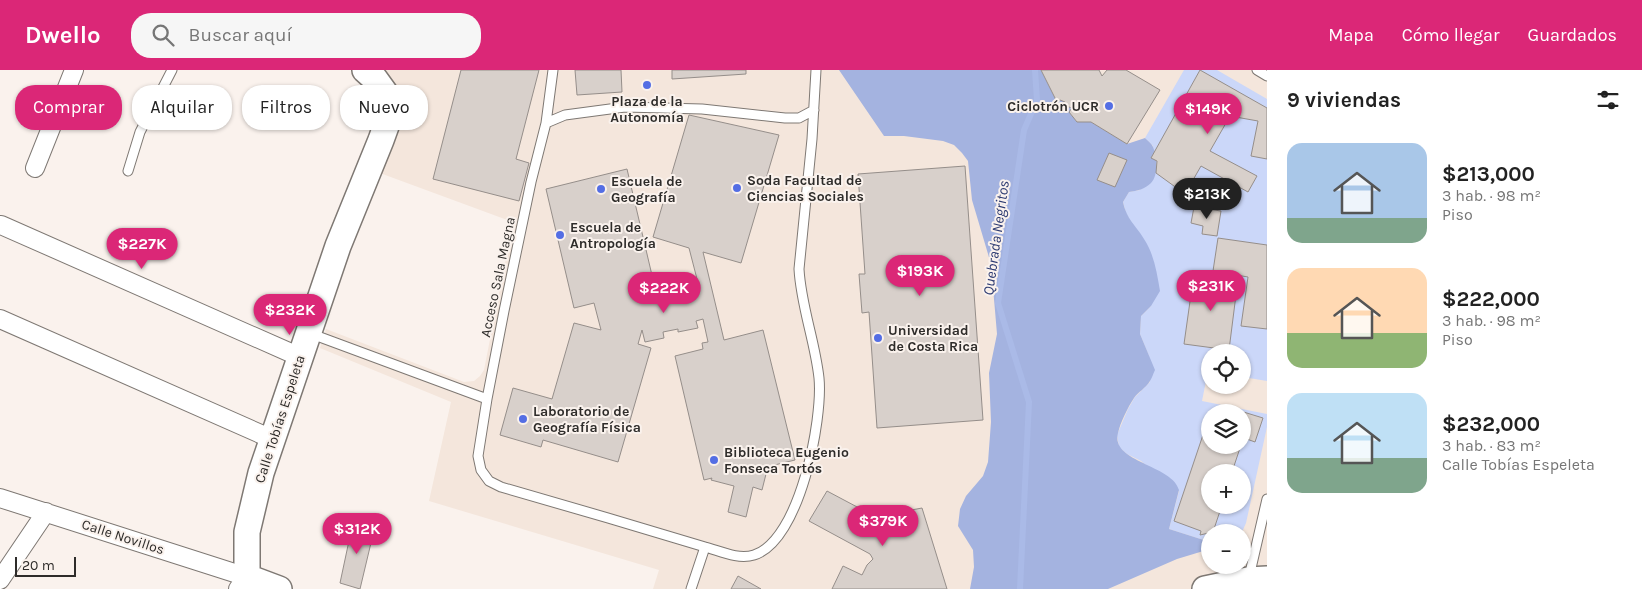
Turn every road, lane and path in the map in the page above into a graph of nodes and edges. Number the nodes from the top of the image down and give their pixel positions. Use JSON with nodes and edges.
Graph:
{"nodes":[{"id":1,"x":74,"y":70,"type":"edge"},
{"id":2,"x":172,"y":70,"type":"edge"},
{"id":3,"x":365,"y":70,"type":"edge"},
{"id":4,"x":553,"y":70,"type":"edge"},
{"id":5,"x":816,"y":70,"type":"edge"},
{"id":6,"x":1257,"y":70,"type":"edge"},
{"id":7,"x":1267,"y":76,"type":"edge"},
{"id":8,"x":814,"y":110,"type":"junction"},
{"id":9,"x":546,"y":123,"type":"junction"},
{"id":10,"x":35,"y":168,"type":"dead end"},
{"id":11,"x":128,"y":171,"type":"dead end"},
{"id":12,"x":1,"y":225,"type":"edge"},
{"id":13,"x":0,"y":319,"type":"edge"},
{"id":14,"x":308,"y":332,"type":"junction"},
{"id":15,"x":300,"y":357,"type":"junction"},
{"id":16,"x":487,"y":400,"type":"junction"},
{"id":17,"x":272,"y":439,"type":"junction"},
{"id":18,"x":0,"y":498,"type":"edge"},
{"id":19,"x":1267,"y":499,"type":"edge"},
{"id":20,"x":46,"y":512,"type":"junction"},
{"id":21,"x":705,"y":547,"type":"junction"},
{"id":22,"x":1257,"y":579,"type":"edge"},
{"id":23,"x":0,"y":580,"type":"edge"},
{"id":24,"x":242,"y":583,"type":"edge"},
{"id":25,"x":279,"y":589,"type":"edge"},
{"id":26,"x":691,"y":589,"type":"edge"},
{"id":27,"x":1205,"y":589,"type":"edge"}],
"edges":[{"from":1,"to":10,"type":"street"},
{"from":2,"to":11,"type":"lane"},
{"from":3,"to":14,"type":"street","name":"Calle Tobías Espeleta"},
{"from":4,"to":9,"type":"lane","name":"Acceso Sala Magna"},
{"from":5,"to":8,"type":"lane","name":"Acceso Sala Magna"},
{"from":6,"to":7,"type":"lane"},
{"from":8,"to":9,"type":"lane"},
{"from":8,"to":21,"type":"lane","name":"Acceso Sala Magna"},
{"from":9,"to":16,"type":"lane","name":"Acceso Sala Magna"},
{"from":12,"to":15,"type":"street"},
{"from":13,"to":17,"type":"street"},
{"from":14,"to":15,"type":"street","name":"Calle Tobías Espeleta"},
{"from":14,"to":16,"type":"lane"},
{"from":15,"to":17,"type":"street","name":"Calle Tobías Espeleta"},
{"from":16,"to":21,"type":"lane","name":"Acceso Sala Magna"},
{"from":17,"to":24,"type":"street","name":"Calle Tobías Espeleta"},
{"from":18,"to":20,"type":"street","name":"Calle Novillos"},
{"from":19,"to":22,"type":"lane"},
{"from":20,"to":23,"type":"street"},
{"from":20,"to":24,"type":"street","name":"Calle Novillos"},
{"from":21,"to":26,"type":"lane"},
{"from":22,"to":27,"type":"street"},
{"from":24,"to":25,"type":"street"}]}
